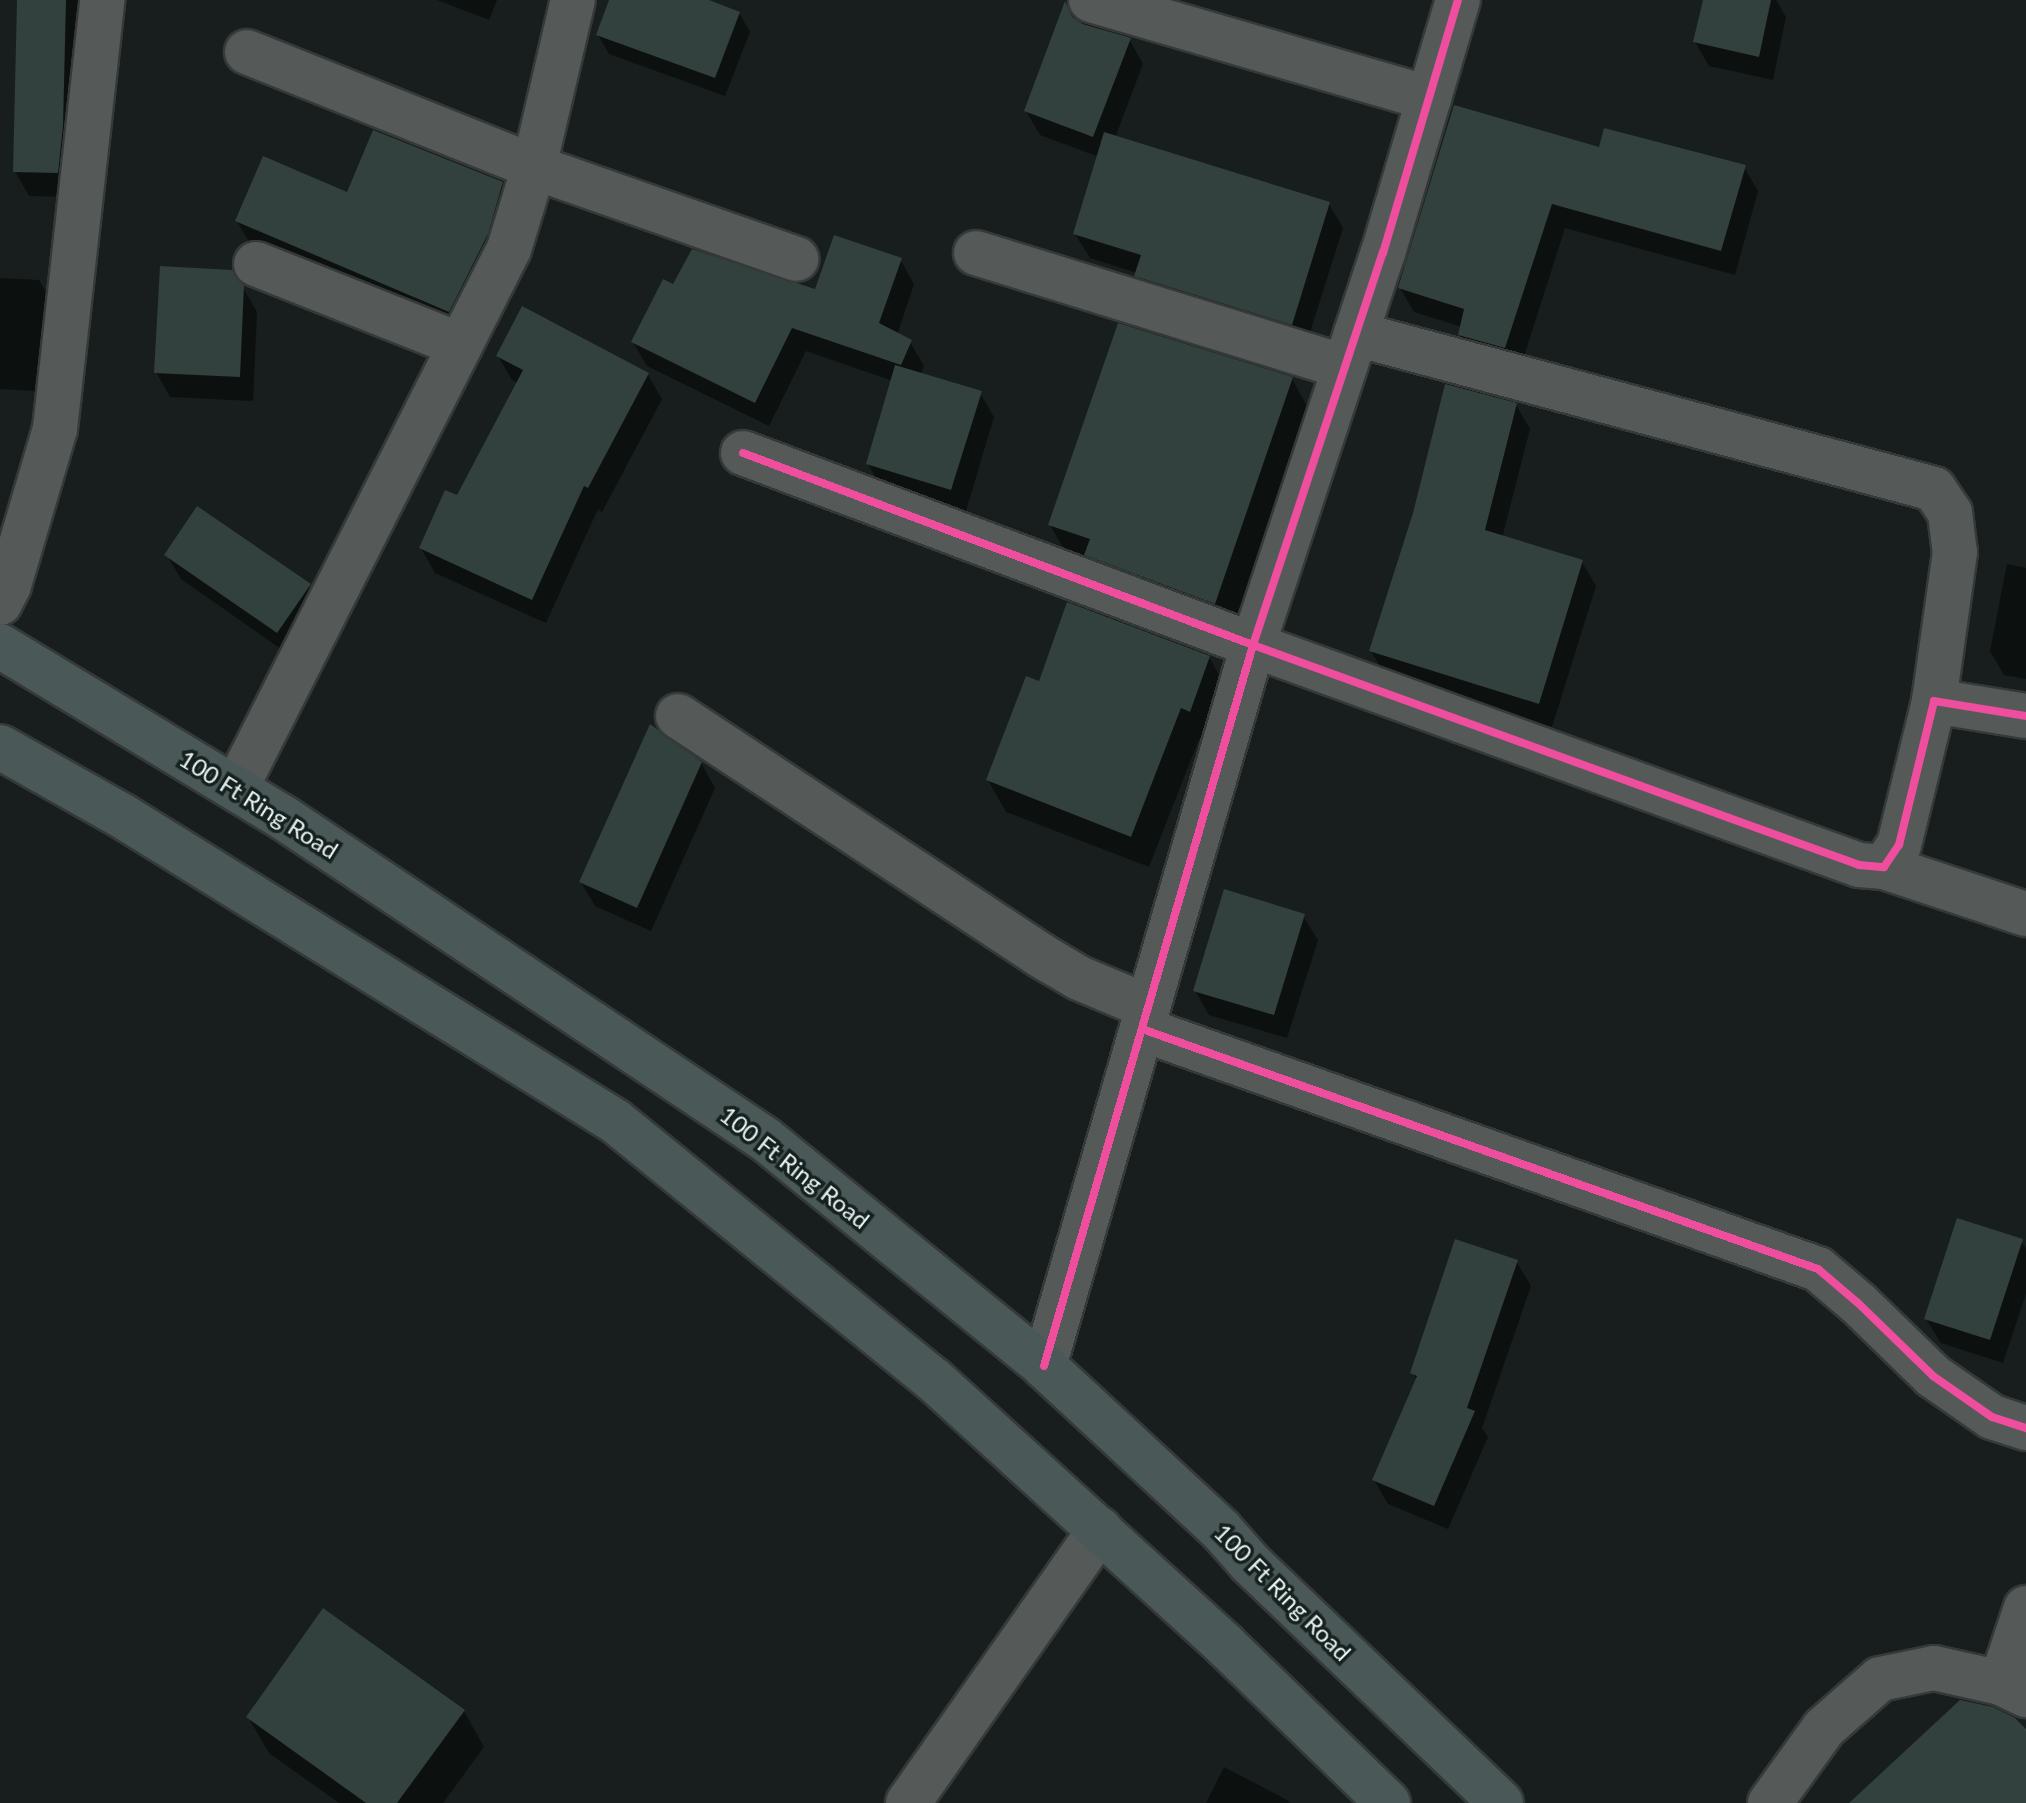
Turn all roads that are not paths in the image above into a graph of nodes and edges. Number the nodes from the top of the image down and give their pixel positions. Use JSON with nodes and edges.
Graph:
{"nodes":[{"id":1,"x":102,"y":0,"type":"edge"},
{"id":2,"x":573,"y":0,"type":"edge"},
{"id":3,"x":1091,"y":0,"type":"edge"},
{"id":4,"x":1458,"y":0,"type":"edge"},
{"id":5,"x":247,"y":52,"type":"dead end"},
{"id":6,"x":1429,"y":98,"type":"junction"},
{"id":7,"x":534,"y":167,"type":"junction"},
{"id":8,"x":976,"y":253,"type":"dead end"},
{"id":9,"x":796,"y":259,"type":"dead end"},
{"id":10,"x":256,"y":264,"type":"dead end"},
{"id":11,"x":461,"y":345,"type":"junction"},
{"id":12,"x":1350,"y":351,"type":"junction"},
{"id":13,"x":743,"y":453,"type":"dead end"},
{"id":14,"x":0,"y":603,"type":"edge"},
{"id":15,"x":1253,"y":645,"type":"junction"},
{"id":16,"x":0,"y":646,"type":"edge"},
{"id":17,"x":1934,"y":701,"type":"junction"},
{"id":18,"x":678,"y":716,"type":"dead end"},
{"id":19,"x":2026,"y":716,"type":"edge"},
{"id":20,"x":0,"y":747,"type":"edge"},
{"id":21,"x":236,"y":788,"type":"junction"},
{"id":22,"x":1884,"y":867,"type":"junction"},
{"id":23,"x":2026,"y":914,"type":"edge"},
{"id":24,"x":1145,"y":1018,"type":"junction"},
{"id":25,"x":1044,"y":1366,"type":"junction"},
{"id":26,"x":2026,"y":1428,"type":"edge"},
{"id":27,"x":1100,"y":1530,"type":"junction"},
{"id":28,"x":2026,"y":1608,"type":"edge"},
{"id":29,"x":2014,"y":1689,"type":"edge"},
{"id":30,"x":908,"y":1803,"type":"edge"},
{"id":31,"x":1388,"y":1803,"type":"edge"},
{"id":32,"x":1501,"y":1803,"type":"edge"},
{"id":33,"x":1770,"y":1803,"type":"edge"}],
"edges":[{"from":1,"to":14,"type":"street"},
{"from":2,"to":7,"type":"street"},
{"from":3,"to":6,"type":"street"},
{"from":4,"to":6,"type":"street"},
{"from":5,"to":7,"type":"street"},
{"from":6,"to":12,"type":"street"},
{"from":7,"to":9,"type":"street"},
{"from":7,"to":11,"type":"street"},
{"from":8,"to":12,"type":"street"},
{"from":10,"to":11,"type":"street"},
{"from":11,"to":21,"type":"street"},
{"from":12,"to":15,"type":"street"},
{"from":12,"to":17,"type":"street"},
{"from":13,"to":15,"type":"street"},
{"from":15,"to":22,"type":"street"},
{"from":15,"to":24,"type":"street"},
{"from":16,"to":21,"type":"main road","name":"100 Ft Ring Road"},
{"from":17,"to":19,"type":"street"},
{"from":17,"to":22,"type":"street"},
{"from":18,"to":24,"type":"street"},
{"from":20,"to":27,"type":"main road"},
{"from":21,"to":25,"type":"main road","name":"100 Ft Ring Road"},
{"from":22,"to":23,"type":"street"},
{"from":24,"to":25,"type":"street"},
{"from":24,"to":26,"type":"street"},
{"from":25,"to":32,"type":"main road","name":"100 Ft Ring Road"},
{"from":27,"to":30,"type":"street"},
{"from":27,"to":31,"type":"main road"},
{"from":28,"to":29,"type":"street"},
{"from":29,"to":33,"type":"street"}]}
